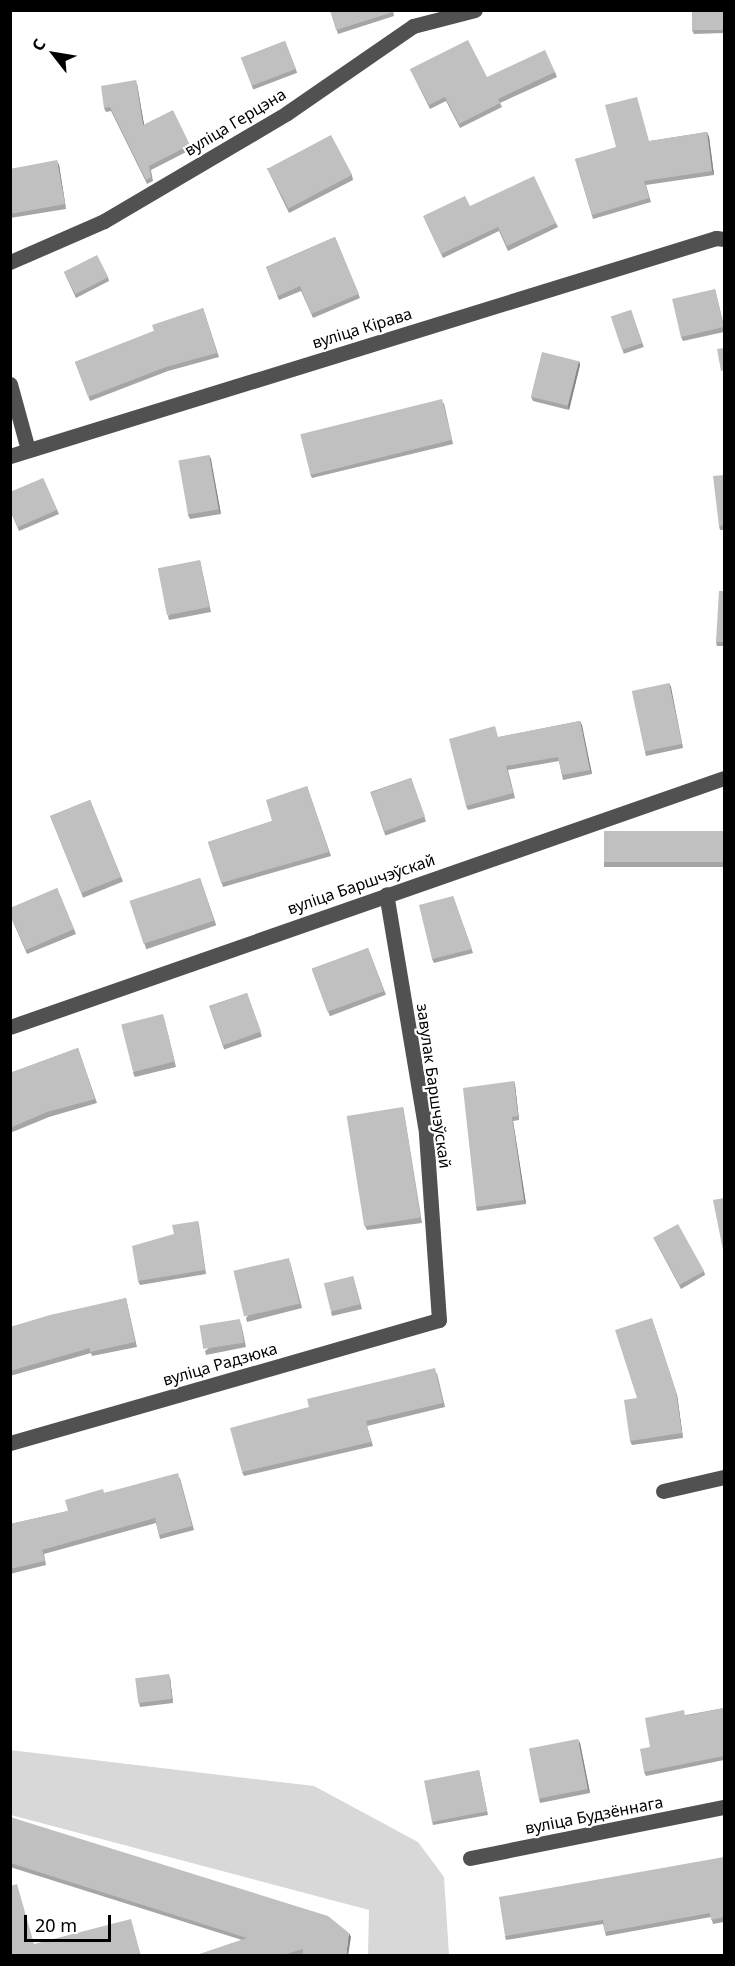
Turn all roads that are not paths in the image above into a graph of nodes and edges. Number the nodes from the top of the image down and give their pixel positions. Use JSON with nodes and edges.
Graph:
{"nodes":[{"id":1,"x":475,"y":10,"type":"edge"},
{"id":2,"x":724,"y":239,"type":"edge"},
{"id":3,"x":10,"y":262,"type":"edge"},
{"id":4,"x":10,"y":384,"type":"edge"},
{"id":5,"x":28,"y":450,"type":"junction"},
{"id":6,"x":10,"y":456,"type":"edge"},
{"id":7,"x":724,"y":778,"type":"edge"},
{"id":8,"x":386,"y":894,"type":"junction"},
{"id":9,"x":10,"y":1027,"type":"edge"},
{"id":10,"x":439,"y":1320,"type":"joint"},
{"id":11,"x":10,"y":1443,"type":"edge"},
{"id":12,"x":724,"y":1477,"type":"edge"},
{"id":13,"x":663,"y":1491,"type":"dead end"},
{"id":14,"x":724,"y":1808,"type":"edge"},
{"id":15,"x":470,"y":1858,"type":"dead end"}],
"edges":[{"from":1,"to":3,"type":"street","name":"вуліца Герцэна"},
{"from":2,"to":5,"type":"street","name":"вуліца Кірава"},
{"from":4,"to":5,"type":"street"},
{"from":5,"to":6,"type":"street","name":"вуліца Кірава"},
{"from":7,"to":8,"type":"street","name":"вуліца Баршчэўскай"},
{"from":8,"to":9,"type":"street","name":"вуліца Баршчэўскай"},
{"from":8,"to":10,"type":"street","name":"завулак Баршчэўскай"},
{"from":10,"to":11,"type":"street","name":"вуліца Радзюка"},
{"from":12,"to":13,"type":"street"},
{"from":14,"to":15,"type":"street","name":"вуліца Будзённага"}]}
